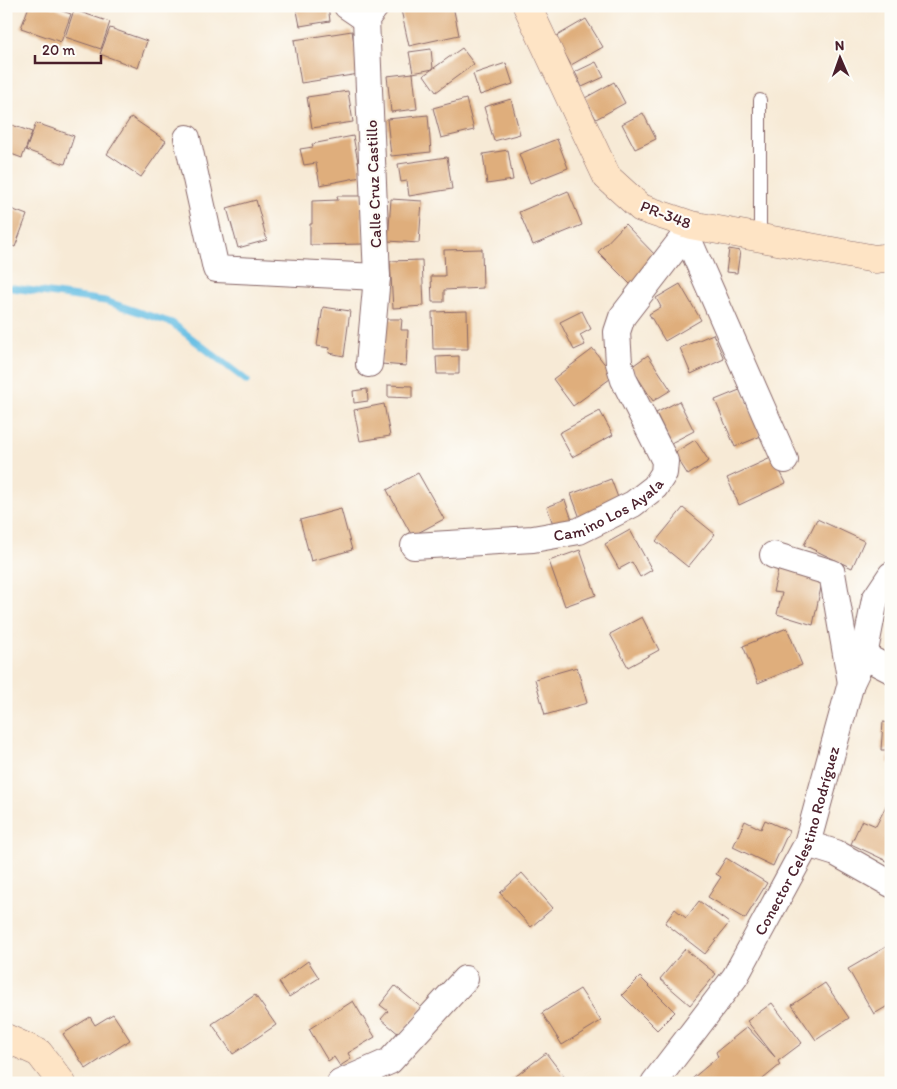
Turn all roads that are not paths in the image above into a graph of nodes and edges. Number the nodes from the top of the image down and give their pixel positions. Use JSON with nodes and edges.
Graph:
{"nodes":[{"id":1,"x":527,"y":6,"type":"edge"},
{"id":2,"x":363,"y":10,"type":"edge"},
{"id":3,"x":760,"y":100,"type":"dead end"},
{"id":4,"x":187,"y":138,"type":"dead end"},
{"id":5,"x":688,"y":230,"type":"junction"},
{"id":6,"x":760,"y":238,"type":"junction"},
{"id":7,"x":891,"y":257,"type":"edge"},
{"id":8,"x":377,"y":278,"type":"junction"},
{"id":9,"x":370,"y":364,"type":"dead end"},
{"id":10,"x":784,"y":460,"type":"dead end"},
{"id":11,"x":414,"y":546,"type":"dead end"},
{"id":12,"x":773,"y":555,"type":"dead end"},
{"id":13,"x":891,"y":574,"type":"edge"},
{"id":14,"x":864,"y":656,"type":"junction"},
{"id":15,"x":891,"y":670,"type":"edge"},
{"id":16,"x":851,"y":683,"type":"junction"},
{"id":17,"x":807,"y":844,"type":"junction"},
{"id":18,"x":891,"y":884,"type":"edge"},
{"id":19,"x":465,"y":980,"type":"dead end"},
{"id":20,"x":6,"y":1038,"type":"edge"},
{"id":21,"x":62,"y":1083,"type":"edge"},
{"id":22,"x":340,"y":1083,"type":"edge"},
{"id":23,"x":654,"y":1083,"type":"edge"}],
"edges":[{"from":1,"to":5,"type":"street","name":"PR-348","number":"PR-348"},
{"from":2,"to":8,"type":"street","name":"Calle Cruz Castillo"},
{"from":3,"to":6,"type":"lane"},
{"from":4,"to":8,"type":"street"},
{"from":5,"to":6,"type":"street","name":"PR-348","number":"PR-348"},
{"from":5,"to":10,"type":"street"},
{"from":5,"to":11,"type":"street","name":"Camino Los Ayala"},
{"from":6,"to":7,"type":"street","name":"PR-348","number":"PR-348"},
{"from":8,"to":9,"type":"street","name":"Calle Cruz Castillo"},
{"from":12,"to":16,"type":"street"},
{"from":13,"to":14,"type":"street","name":"Conector Celestino Rodríguez"},
{"from":14,"to":15,"type":"street"},
{"from":14,"to":16,"type":"street","name":"Conector Celestino Rodríguez"},
{"from":16,"to":17,"type":"street","name":"Conector Celestino Rodríguez"},
{"from":17,"to":18,"type":"street"},
{"from":17,"to":23,"type":"street","name":"Conector Celestino Rodríguez"},
{"from":19,"to":22,"type":"street"},
{"from":20,"to":21,"type":"street"}]}
